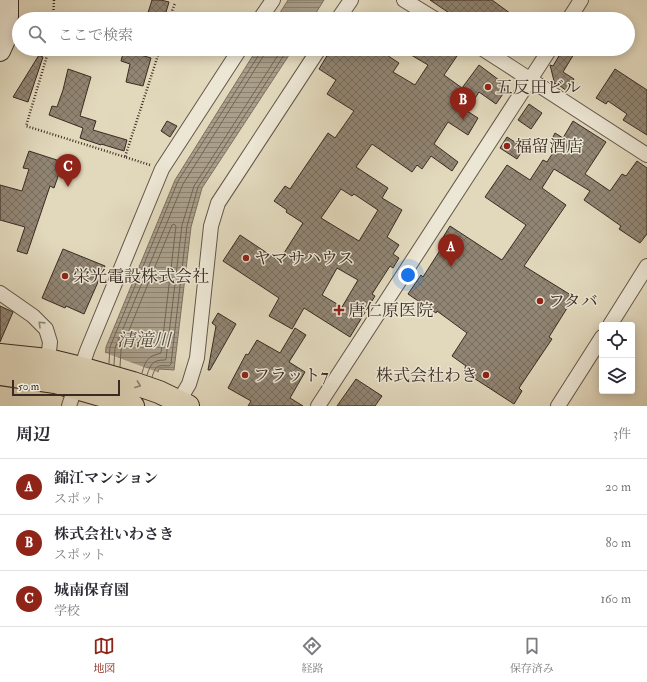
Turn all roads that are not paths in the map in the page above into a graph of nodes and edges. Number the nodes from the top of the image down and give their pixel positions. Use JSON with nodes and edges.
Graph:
{"nodes":[{"id":1,"x":8,"y":0,"type":"edge"},
{"id":2,"x":273,"y":0,"type":"edge"},
{"id":3,"x":351,"y":0,"type":"edge"},
{"id":4,"x":404,"y":0,"type":"edge"},
{"id":5,"x":581,"y":0,"type":"edge"},
{"id":6,"x":265,"y":12,"type":"edge"},
{"id":7,"x":343,"y":12,"type":"edge"},
{"id":8,"x":423,"y":12,"type":"edge"},
{"id":9,"x":573,"y":12,"type":"edge"},
{"id":10,"x":0,"y":51,"type":"edge"},
{"id":11,"x":235,"y":56,"type":"edge"},
{"id":12,"x":314,"y":56,"type":"edge"},
{"id":13,"x":494,"y":56,"type":"edge"},
{"id":14,"x":545,"y":56,"type":"edge"},
{"id":15,"x":530,"y":79,"type":"junction"},
{"id":16,"x":647,"y":155,"type":"edge"},
{"id":17,"x":647,"y":266,"type":"edge"},
{"id":18,"x":0,"y":293,"type":"edge"},
{"id":19,"x":612,"y":322,"type":"edge"},
{"id":20,"x":599,"y":342,"type":"edge"},
{"id":21,"x":0,"y":355,"type":"edge"},
{"id":22,"x":48,"y":360,"type":"junction"},
{"id":23,"x":0,"y":374,"type":"edge"},
{"id":24,"x":79,"y":384,"type":"edge"},
{"id":25,"x":181,"y":405,"type":"edge"},
{"id":26,"x":133,"y":406,"type":"edge"},
{"id":27,"x":318,"y":406,"type":"edge"},
{"id":28,"x":558,"y":406,"type":"edge"}],
"edges":[{"from":1,"to":10,"type":"street"},
{"from":2,"to":6,"type":"street"},
{"from":3,"to":7,"type":"street"},
{"from":4,"to":8,"type":"street"},
{"from":5,"to":9,"type":"street"},
{"from":11,"to":24,"type":"street"},
{"from":12,"to":25,"type":"street"},
{"from":13,"to":15,"type":"street"},
{"from":14,"to":15,"type":"street"},
{"from":15,"to":16,"type":"street"},
{"from":15,"to":27,"type":"street"},
{"from":17,"to":19,"type":"street"},
{"from":22,"to":18,"type":"street","one_way":true},
{"from":20,"to":28,"type":"street"},
{"from":21,"to":22,"type":"highway"},
{"from":22,"to":24,"type":"highway"},
{"from":23,"to":24,"type":"highway"},
{"from":24,"to":25,"type":"highway","one_way":true},
{"from":24,"to":26,"type":"highway"}]}
